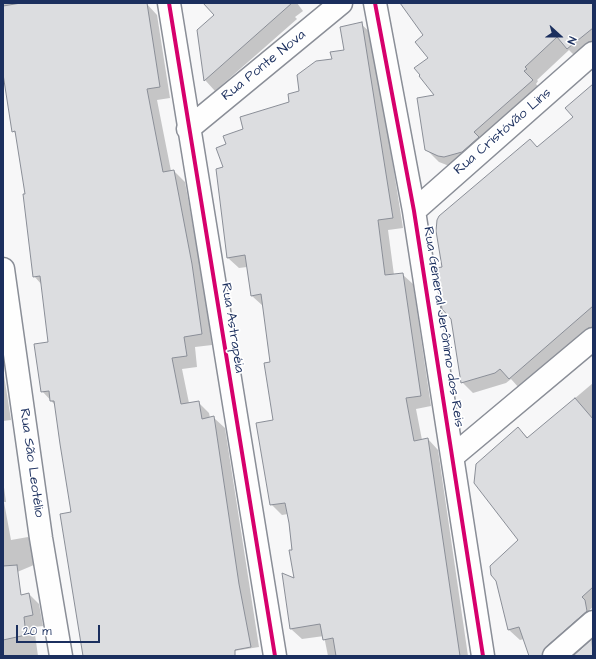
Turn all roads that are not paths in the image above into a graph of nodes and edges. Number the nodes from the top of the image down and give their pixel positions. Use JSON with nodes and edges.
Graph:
{"nodes":[{"id":1,"x":169,"y":3,"type":"edge"},
{"id":2,"x":340,"y":3,"type":"edge"},
{"id":3,"x":375,"y":3,"type":"edge"},
{"id":4,"x":593,"y":53,"type":"edge"},
{"id":5,"x":188,"y":129,"type":"junction"},
{"id":6,"x":414,"y":211,"type":"junction"},
{"id":7,"x":3,"y":269,"type":"edge"},
{"id":8,"x":593,"y":339,"type":"edge"},
{"id":9,"x":452,"y":456,"type":"junction"},
{"id":10,"x":593,"y":622,"type":"edge"},
{"id":11,"x":61,"y":656,"type":"edge"},
{"id":12,"x":275,"y":656,"type":"edge"},
{"id":13,"x":483,"y":656,"type":"edge"},
{"id":14,"x":554,"y":656,"type":"edge"}],
"edges":[{"from":1,"to":5,"type":"street","name":"Rua Astrapéia"},
{"from":2,"to":5,"type":"street","name":"Rua Ponte Nova"},
{"from":3,"to":6,"type":"street","name":"Rua General Jerônimo dos Reis"},
{"from":4,"to":6,"type":"street","name":"Rua Cristóvão Lins"},
{"from":5,"to":12,"type":"street","name":"Rua Astrapéia"},
{"from":6,"to":9,"type":"street","name":"Rua General Jerônimo dos Reis"},
{"from":7,"to":11,"type":"street","name":"Rua São Leotélio"},
{"from":8,"to":9,"type":"street"},
{"from":9,"to":13,"type":"street","name":"Rua General Jerônimo dos Reis"},
{"from":10,"to":14,"type":"street"}]}
